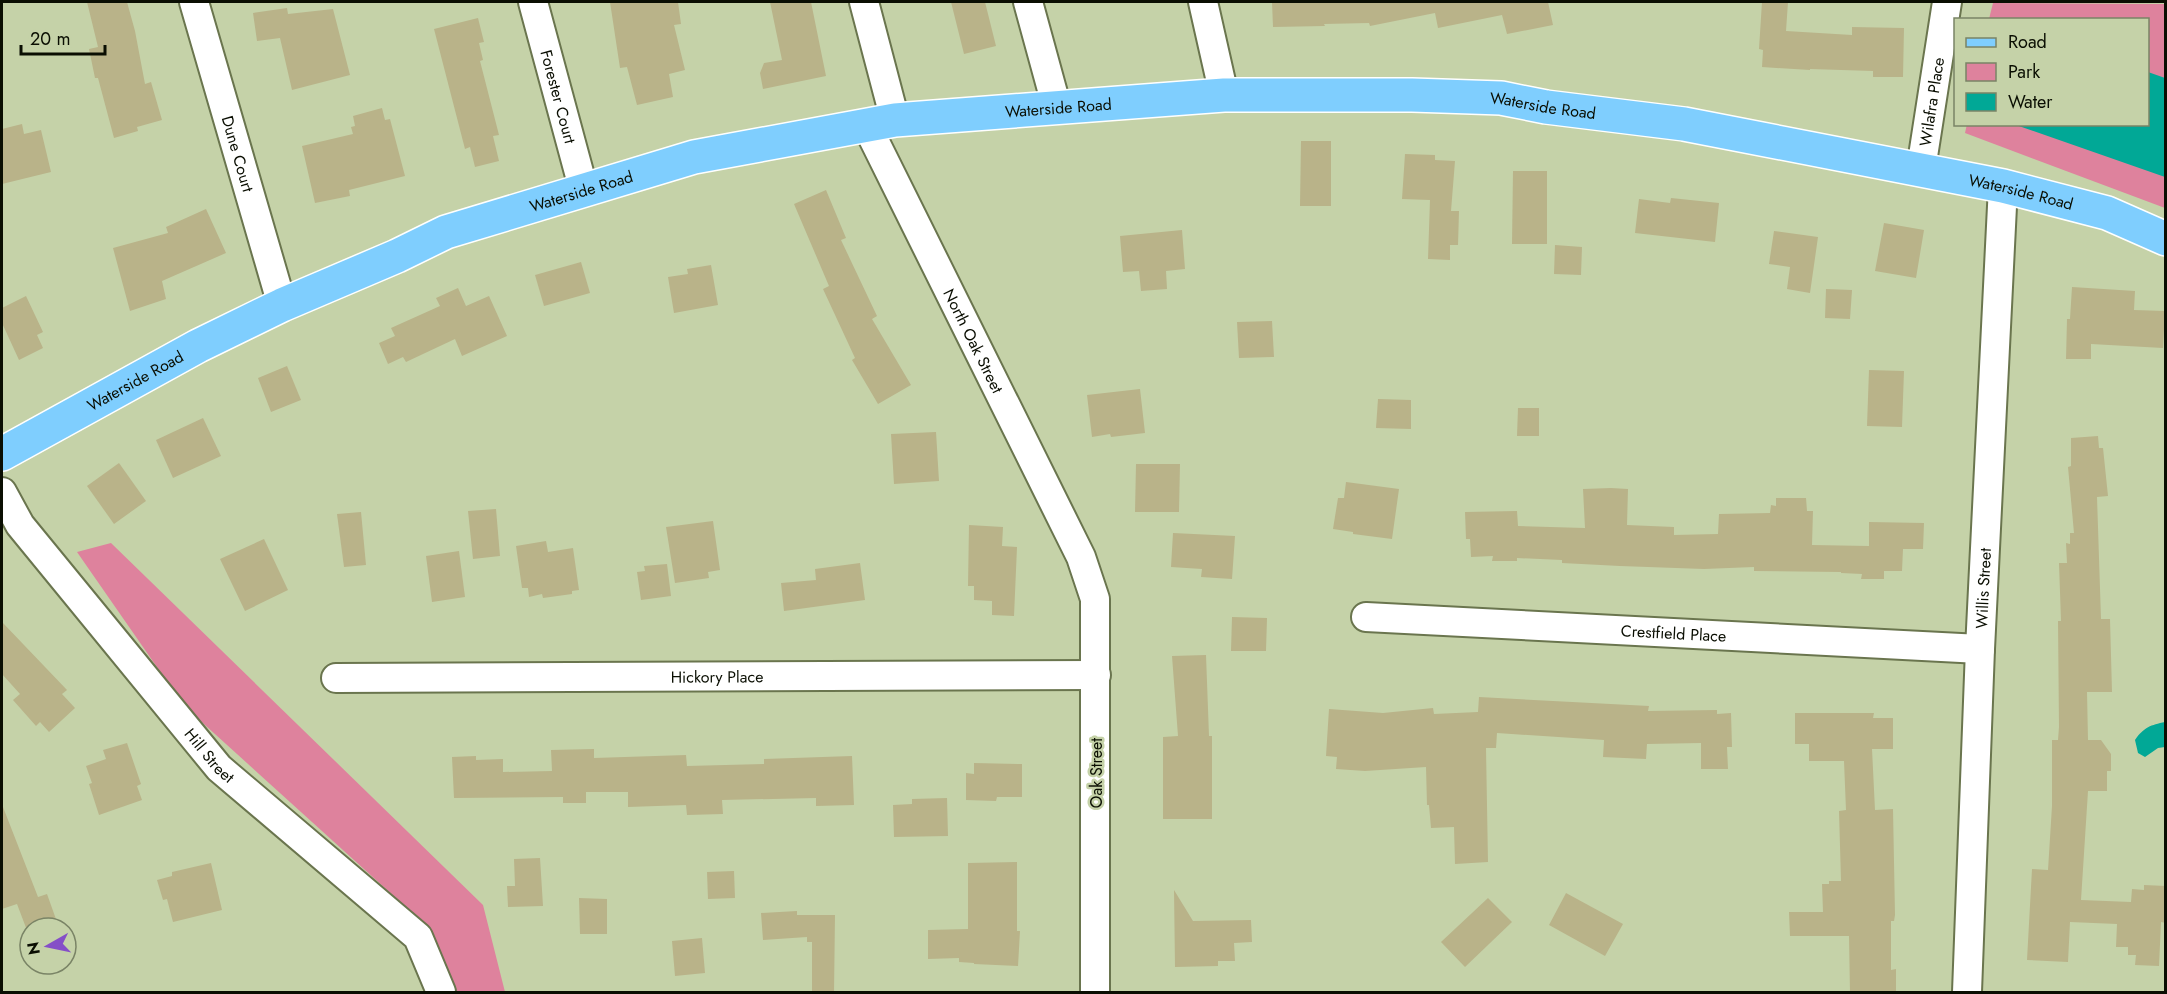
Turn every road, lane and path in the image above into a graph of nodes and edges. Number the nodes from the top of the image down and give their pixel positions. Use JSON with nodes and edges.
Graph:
{"nodes":[{"id":1,"x":194,"y":2,"type":"edge"},
{"id":2,"x":533,"y":2,"type":"edge"},
{"id":3,"x":864,"y":2,"type":"edge"},
{"id":4,"x":1028,"y":2,"type":"edge"},
{"id":5,"x":1203,"y":2,"type":"edge"},
{"id":6,"x":1947,"y":2,"type":"edge"},
{"id":7,"x":1224,"y":95,"type":"junction"},
{"id":8,"x":1057,"y":108,"type":"junction"},
{"id":9,"x":880,"y":122,"type":"junction"},
{"id":10,"x":1921,"y":169,"type":"junction"},
{"id":11,"x":2003,"y":186,"type":"junction"},
{"id":12,"x":584,"y":191,"type":"junction"},
{"id":13,"x":2166,"y":238,"type":"edge"},
{"id":14,"x":282,"y":305,"type":"junction"},
{"id":15,"x":2,"y":454,"type":"edge"},
{"id":16,"x":2,"y":492,"type":"edge"},
{"id":17,"x":1081,"y":556,"type":"joint"},
{"id":18,"x":1366,"y":617,"type":"dead end"},
{"id":19,"x":1980,"y":649,"type":"junction"},
{"id":20,"x":1096,"y":675,"type":"junction"},
{"id":21,"x":336,"y":678,"type":"dead end"},
{"id":22,"x":441,"y":993,"type":"edge"},
{"id":23,"x":1095,"y":993,"type":"edge"},
{"id":24,"x":1967,"y":993,"type":"edge"}],
"edges":[{"from":1,"to":14,"type":"street","name":"Dune Court"},
{"from":2,"to":12,"type":"street","name":"Forester Court"},
{"from":3,"to":9,"type":"street","name":"North Oak Street"},
{"from":4,"to":8,"type":"street"},
{"from":5,"to":7,"type":"street"},
{"from":6,"to":10,"type":"street","name":"Wilafra Place"},
{"from":7,"to":8,"type":"main road","name":"Waterside Road"},
{"from":7,"to":10,"type":"main road","name":"Waterside Road"},
{"from":8,"to":9,"type":"main road","name":"Waterside Road"},
{"from":9,"to":12,"type":"main road","name":"Waterside Road"},
{"from":9,"to":17,"type":"street","name":"North Oak Street"},
{"from":10,"to":11,"type":"main road","name":"Waterside Road"},
{"from":11,"to":13,"type":"main road","name":"Waterside Road"},
{"from":11,"to":19,"type":"street","name":"Willis Street"},
{"from":12,"to":14,"type":"main road","name":"Waterside Road"},
{"from":14,"to":15,"type":"main road","name":"Waterside Road"},
{"from":16,"to":22,"type":"street","name":"Hill Street"},
{"from":17,"to":20,"type":"street","name":"Oak Street"},
{"from":18,"to":19,"type":"street","name":"Crestfield Place"},
{"from":19,"to":24,"type":"street","name":"Willis Street"},
{"from":20,"to":21,"type":"street","name":"Hickory Place"},
{"from":20,"to":23,"type":"street","name":"Oak Street"}]}
